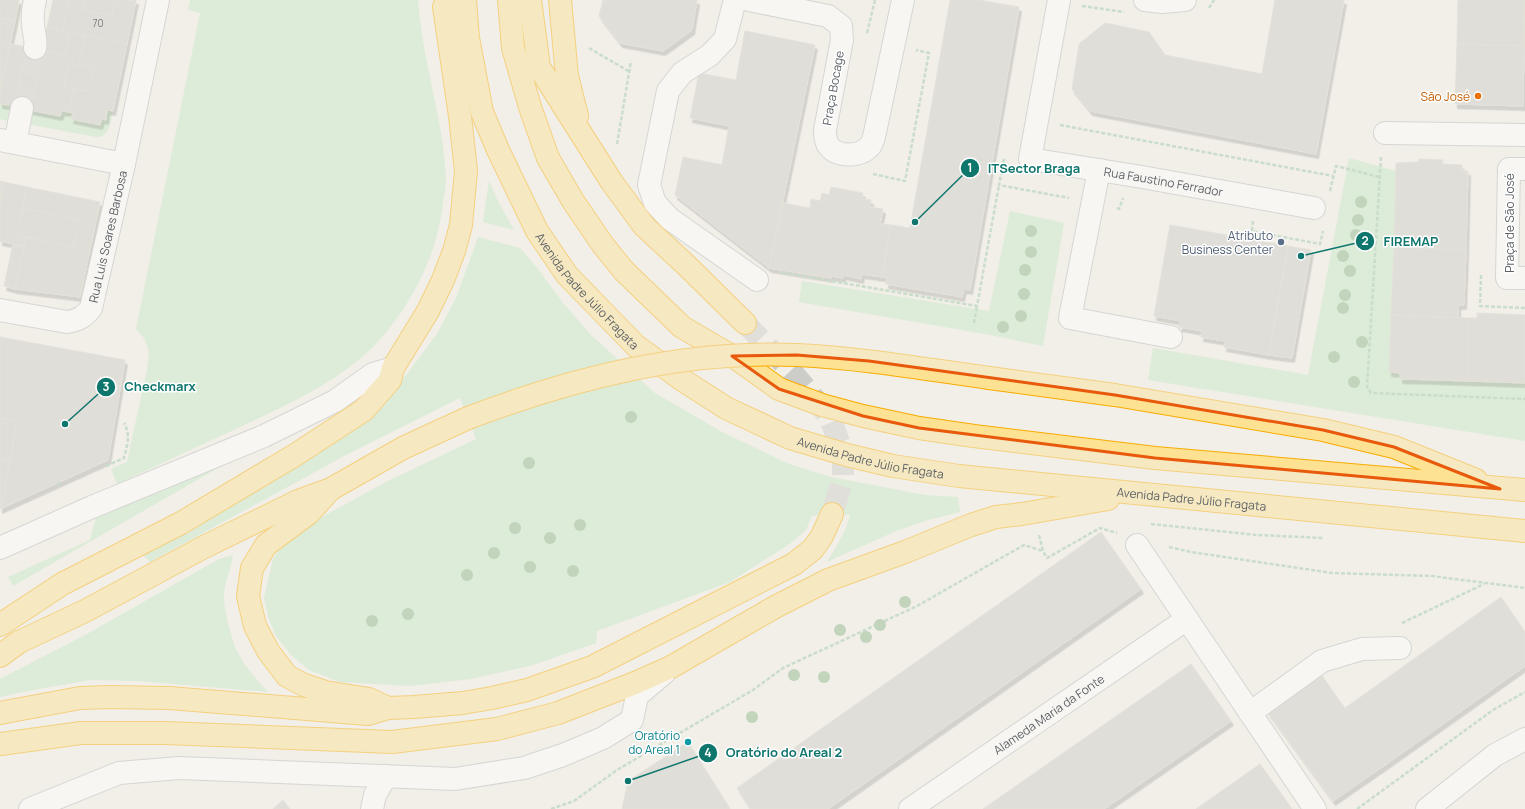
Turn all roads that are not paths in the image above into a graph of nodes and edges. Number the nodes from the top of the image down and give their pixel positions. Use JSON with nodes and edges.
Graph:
{"nodes":[{"id":1,"x":35,"y":0,"type":"edge"},
{"id":2,"x":158,"y":0,"type":"edge"},
{"id":3,"x":431,"y":0,"type":"edge"},
{"id":4,"x":447,"y":0,"type":"edge"},
{"id":5,"x":464,"y":0,"type":"edge"},
{"id":6,"x":509,"y":0,"type":"edge"},
{"id":7,"x":530,"y":0,"type":"edge"},
{"id":8,"x":560,"y":0,"type":"edge"},
{"id":9,"x":735,"y":0,"type":"edge"},
{"id":10,"x":749,"y":0,"type":"edge"},
{"id":11,"x":903,"y":0,"type":"edge"},
{"id":12,"x":1059,"y":0,"type":"edge"},
{"id":13,"x":1145,"y":0,"type":"edge"},
{"id":14,"x":1185,"y":0,"type":"edge"},
{"id":15,"x":35,"y":48,"type":"tunnel mouth"},
{"id":16,"x":22,"y":108,"type":"tunnel mouth"},
{"id":17,"x":1525,"y":135,"type":"edge"},
{"id":18,"x":583,"y":136,"type":"junction"},
{"id":19,"x":8,"y":141,"type":"edge"},
{"id":20,"x":1383,"y":142,"type":"road end"},
{"id":21,"x":124,"y":164,"type":"junction"},
{"id":22,"x":1525,"y":169,"type":"edge"},
{"id":23,"x":1099,"y":170,"type":"junction"},
{"id":24,"x":466,"y":171,"type":"junction"},
{"id":25,"x":1314,"y":208,"type":"dead end"},
{"id":26,"x":1525,"y":278,"type":"edge"},
{"id":27,"x":756,"y":280,"type":"dead end"},
{"id":28,"x":0,"y":310,"type":"edge"},
{"id":29,"x":745,"y":323,"type":"tunnel mouth"},
{"id":30,"x":1171,"y":337,"type":"dead end"},
{"id":31,"x":393,"y":368,"type":"junction"},
{"id":32,"x":330,"y":489,"type":"junction"},
{"id":33,"x":1500,"y":489,"type":"junction"},
{"id":34,"x":1525,"y":490,"type":"edge"},
{"id":35,"x":1135,"y":494,"type":"junction"},
{"id":36,"x":832,"y":514,"type":"tunnel mouth"},
{"id":37,"x":1525,"y":531,"type":"edge"},
{"id":38,"x":1130,"y":540,"type":"road end"},
{"id":39,"x":0,"y":548,"type":"edge"},
{"id":40,"x":1187,"y":620,"type":"junction"},
{"id":41,"x":0,"y":625,"type":"edge"},
{"id":42,"x":1400,"y":648,"type":"dead end"},
{"id":43,"x":0,"y":656,"type":"edge"},
{"id":44,"x":671,"y":667,"type":"junction"},
{"id":45,"x":388,"y":708,"type":"junction"},
{"id":46,"x":0,"y":713,"type":"edge"},
{"id":47,"x":1250,"y":713,"type":"junction"},
{"id":48,"x":1525,"y":739,"type":"edge"},
{"id":49,"x":0,"y":744,"type":"edge"},
{"id":50,"x":386,"y":776,"type":"junction"},
{"id":51,"x":30,"y":809,"type":"edge"},
{"id":52,"x":372,"y":809,"type":"edge"},
{"id":53,"x":910,"y":809,"type":"edge"},
{"id":54,"x":1316,"y":809,"type":"edge"},
{"id":55,"x":1427,"y":809,"type":"edge"}],
"edges":[{"from":1,"to":15,"type":"street"},
{"from":2,"to":21,"type":"street","name":"Rua Luis Soares Barbosa"},
{"from":3,"to":24,"type":"highway"},
{"from":4,"to":24,"type":"highway"},
{"from":5,"to":35,"type":"highway","name":"Avenida Padre Júlio Fragata"},
{"from":6,"to":33,"type":"highway"},
{"from":7,"to":18,"type":"highway"},
{"from":8,"to":18,"type":"highway"},
{"from":9,"to":27,"type":"street"},
{"from":10,"to":11,"type":"street","name":"Praça Bocage"},
{"from":12,"to":23,"type":"street","name":"Rua Faustino Ferrador"},
{"from":13,"to":14,"type":"street"},
{"from":16,"to":19,"type":"street"},
{"from":17,"to":20,"type":"street"},
{"from":18,"to":29,"type":"highway"},
{"from":19,"to":21,"type":"street","name":"Rua Luis Soares Barbosa"},
{"from":21,"to":28,"type":"street","name":"Rua Luis Soares Barbosa"},
{"from":22,"to":26,"type":"street","name":"Praça de São José"},
{"from":23,"to":25,"type":"street","name":"Rua Faustino Ferrador"},
{"from":23,"to":30,"type":"street"},
{"from":24,"to":31,"type":"highway"},
{"from":31,"to":39,"type":"street"},
{"from":31,"to":41,"type":"highway"},
{"from":32,"to":33,"type":"highway","bridge":true},
{"from":32,"to":43,"type":"highway"},
{"from":32,"to":45,"type":"highway"},
{"from":33,"to":34,"type":"highway"},
{"from":35,"to":37,"type":"highway","name":"Avenida Padre Júlio Fragata"},
{"from":35,"to":44,"type":"highway"},
{"from":36,"to":45,"type":"highway"},
{"from":38,"to":40,"type":"street"},
{"from":40,"to":47,"type":"street"},
{"from":40,"to":53,"type":"street","name":"Alameda Maria da Fonte"},
{"from":42,"to":47,"type":"street"},
{"from":44,"to":49,"type":"highway"},
{"from":44,"to":50,"type":"street"},
{"from":45,"to":46,"type":"highway"},
{"from":47,"to":54,"type":"street"},
{"from":48,"to":55,"type":"street"},
{"from":50,"to":51,"type":"street"},
{"from":50,"to":52,"type":"street"}]}
